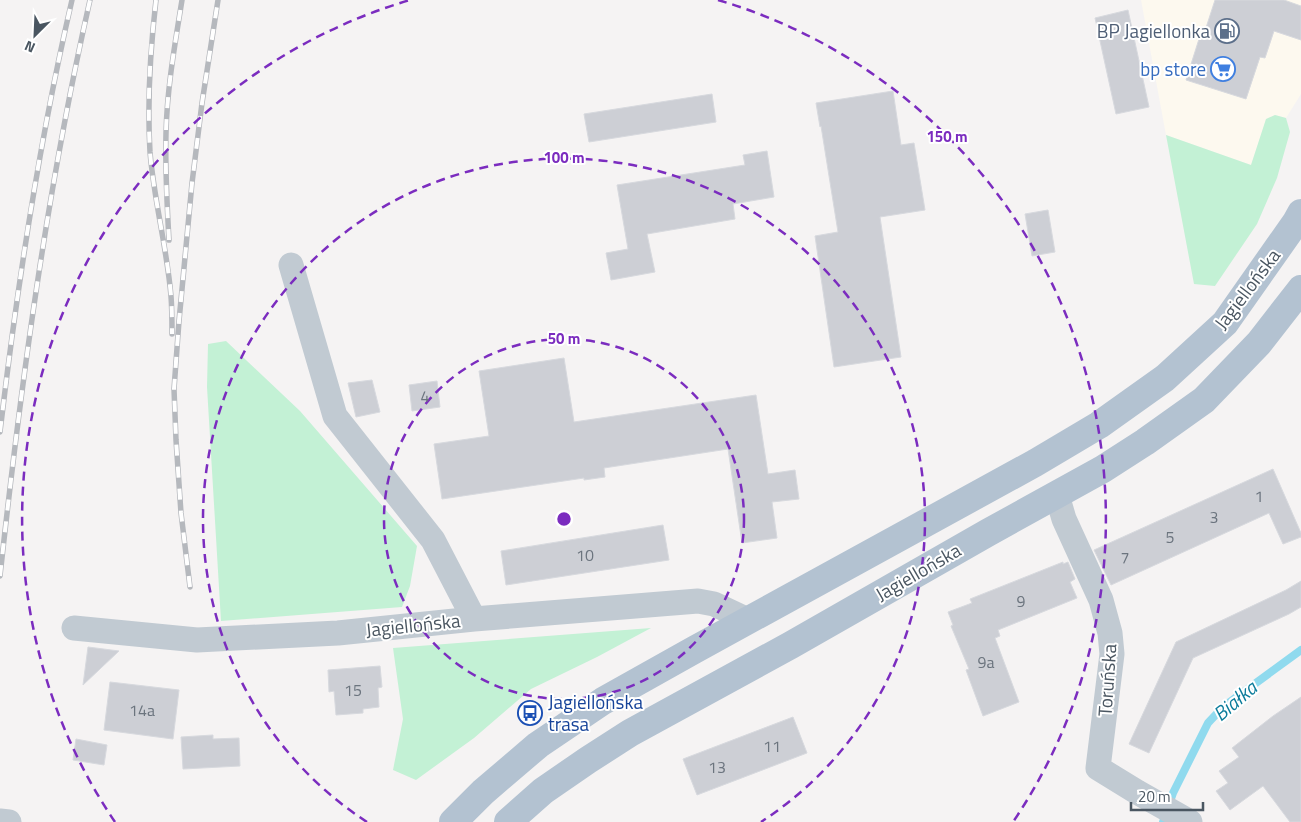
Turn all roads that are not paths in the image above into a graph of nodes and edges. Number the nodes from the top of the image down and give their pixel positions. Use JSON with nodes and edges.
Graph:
{"nodes":[{"id":1,"x":1301,"y":213,"type":"edge"},
{"id":2,"x":291,"y":265,"type":"dead end"},
{"id":3,"x":1301,"y":289,"type":"edge"},
{"id":4,"x":1057,"y":495,"type":"junction"},
{"id":5,"x":474,"y":619,"type":"junction"},
{"id":6,"x":748,"y":620,"type":"junction"},
{"id":7,"x":74,"y":628,"type":"dead end"},
{"id":8,"x":451,"y":820,"type":"edge"},
{"id":9,"x":0,"y":821,"type":"edge"},
{"id":10,"x":1188,"y":821,"type":"edge"},
{"id":11,"x":9,"y":822,"type":"edge"},
{"id":12,"x":508,"y":822,"type":"edge"}],
"edges":[{"from":1,"to":6,"type":"main road","name":"Jagiellońska"},
{"from":2,"to":5,"type":"street"},
{"from":3,"to":4,"type":"main road","name":"Jagiellońska"},
{"from":4,"to":10,"type":"street","name":"Toruńska"},
{"from":4,"to":12,"type":"main road","name":"Jagiellońska"},
{"from":5,"to":6,"type":"street","name":"Jagiellońska"},
{"from":5,"to":7,"type":"street","name":"Jagiellońska"},
{"from":6,"to":8,"type":"main road","name":"Jagiellońska"},
{"from":9,"to":11,"type":"street"}]}
